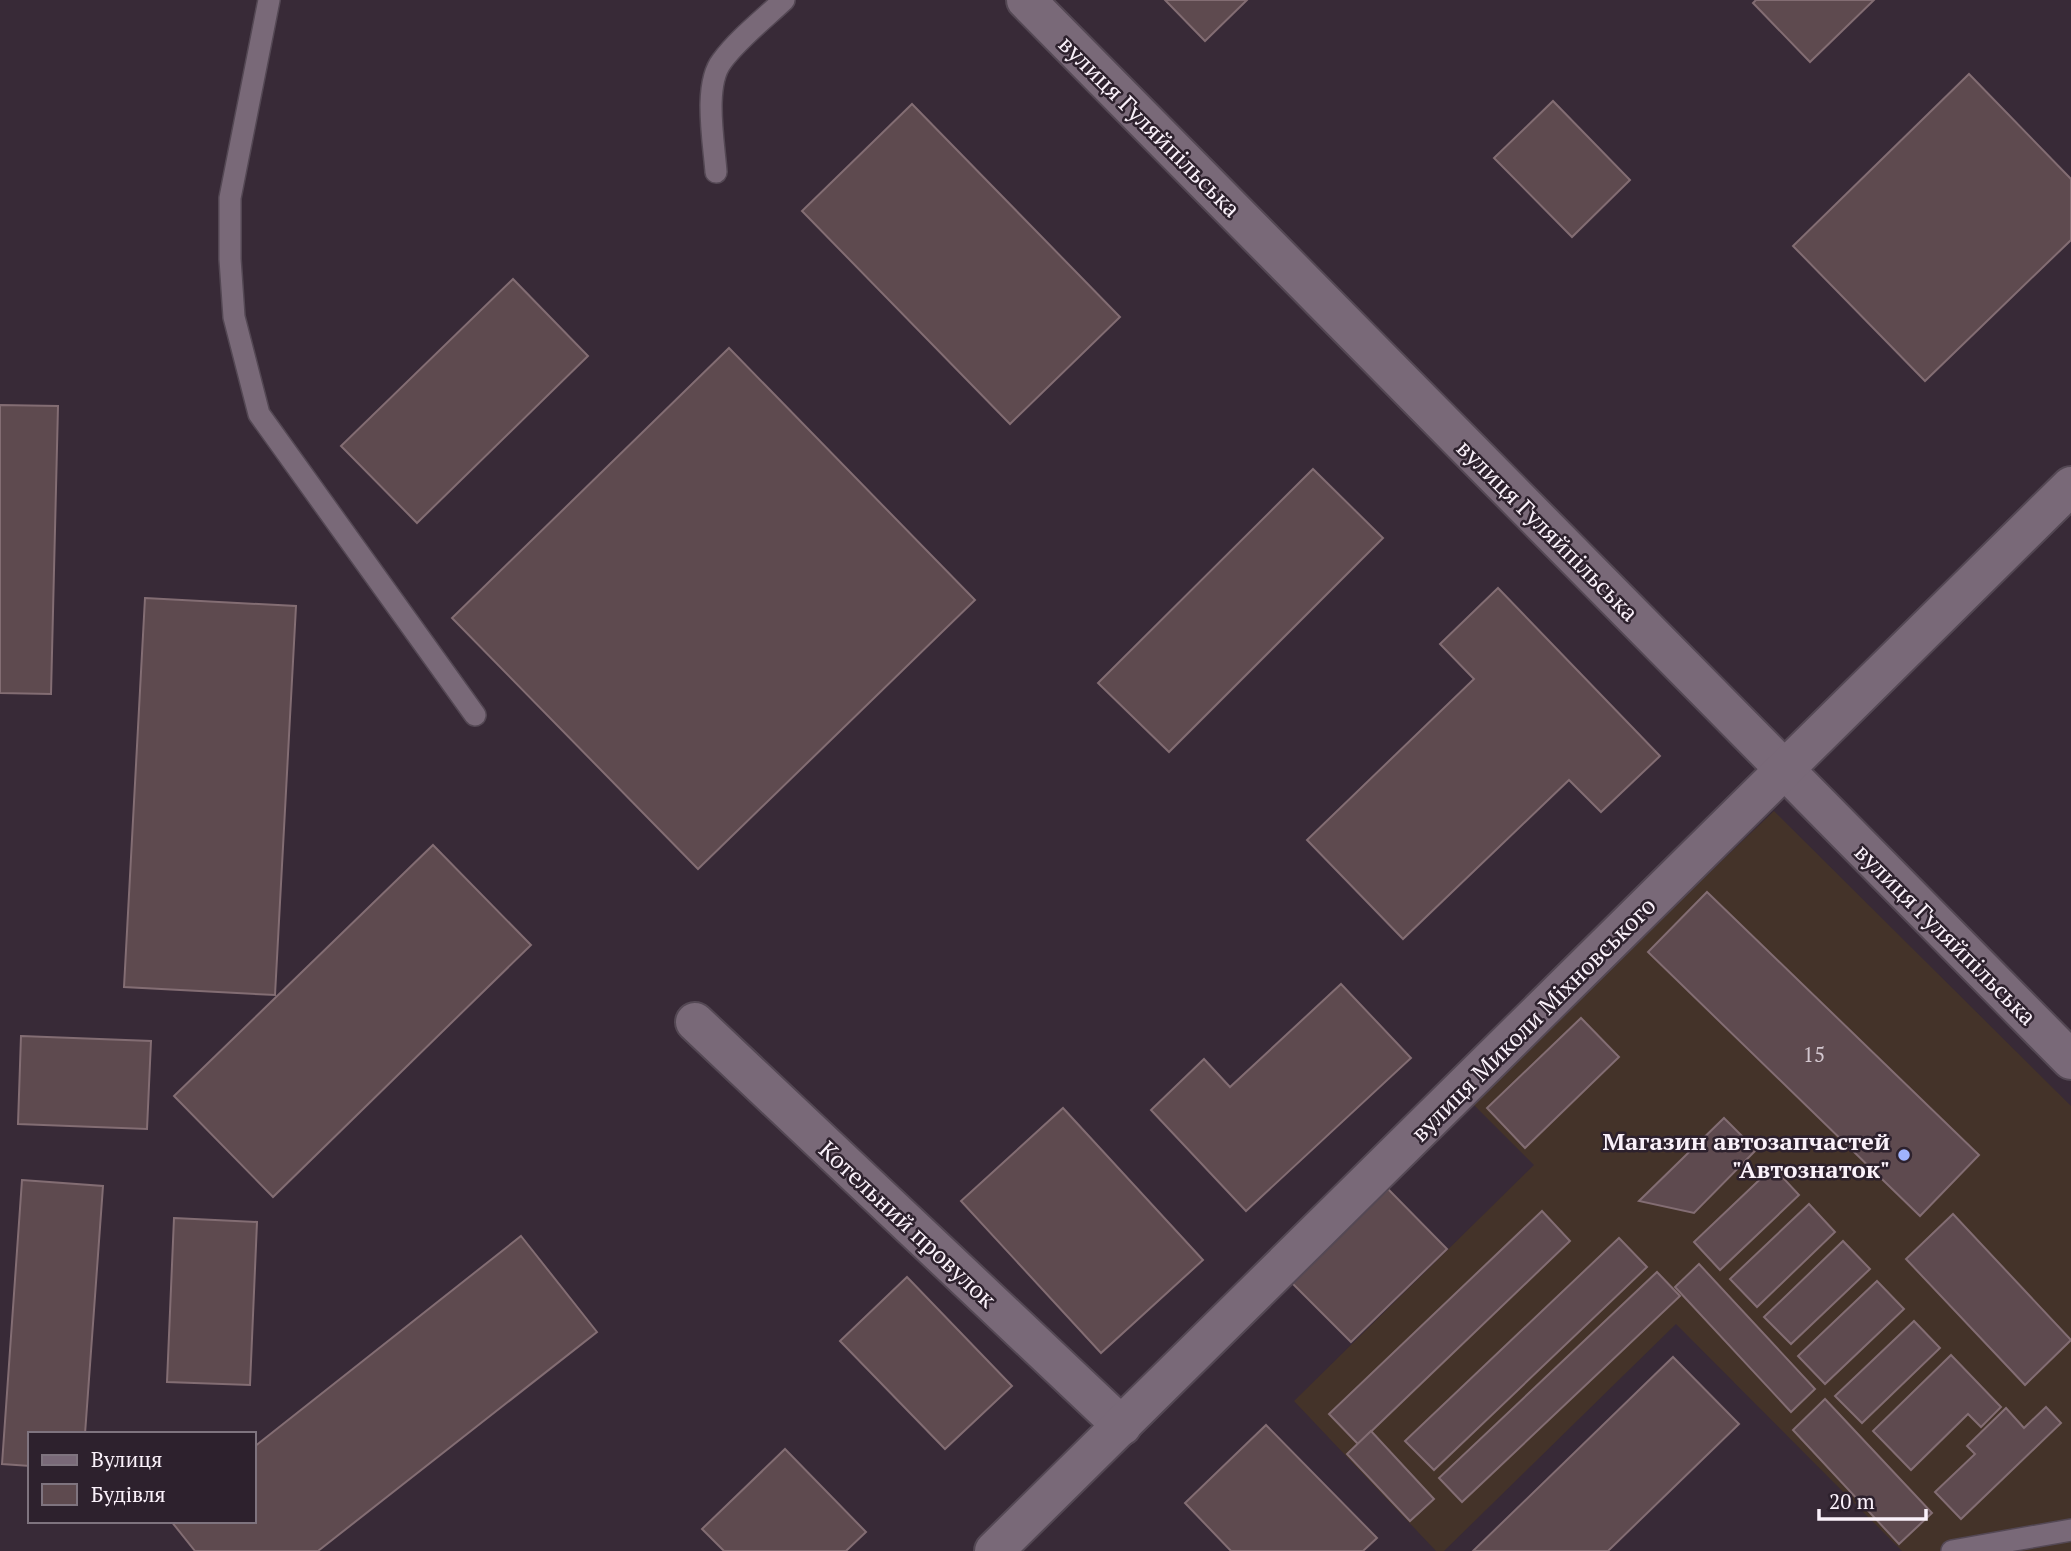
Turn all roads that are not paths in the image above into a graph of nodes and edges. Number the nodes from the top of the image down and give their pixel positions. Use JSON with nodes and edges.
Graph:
{"nodes":[{"id":1,"x":269,"y":0,"type":"edge"},
{"id":2,"x":784,"y":0,"type":"edge"},
{"id":3,"x":1026,"y":0,"type":"edge"},
{"id":4,"x":716,"y":172,"type":"dead end"},
{"id":5,"x":2071,"y":486,"type":"edge"},
{"id":6,"x":475,"y":715,"type":"dead end"},
{"id":7,"x":1785,"y":770,"type":"junction"},
{"id":8,"x":695,"y":1022,"type":"dead end"},
{"id":9,"x":2071,"y":1060,"type":"edge"},
{"id":10,"x":1122,"y":1426,"type":"junction"},
{"id":11,"x":2071,"y":1530,"type":"edge"},
{"id":12,"x":994,"y":1551,"type":"edge"},
{"id":13,"x":1952,"y":1551,"type":"edge"}],
"edges":[{"from":1,"to":6,"type":"lane"},
{"from":2,"to":4,"type":"lane"},
{"from":3,"to":7,"type":"street","name":"вулиця Гуляйпільська"},
{"from":5,"to":7,"type":"street","name":"вулиця Миколи Міхновського"},
{"from":7,"to":9,"type":"street","name":"вулиця Гуляйпільська"},
{"from":7,"to":10,"type":"street","name":"вулиця Миколи Міхновського"},
{"from":8,"to":10,"type":"street","name":"Котельний провулок"},
{"from":10,"to":12,"type":"street","name":"вулиця Миколи Міхновського"},
{"from":11,"to":13,"type":"lane"}]}
